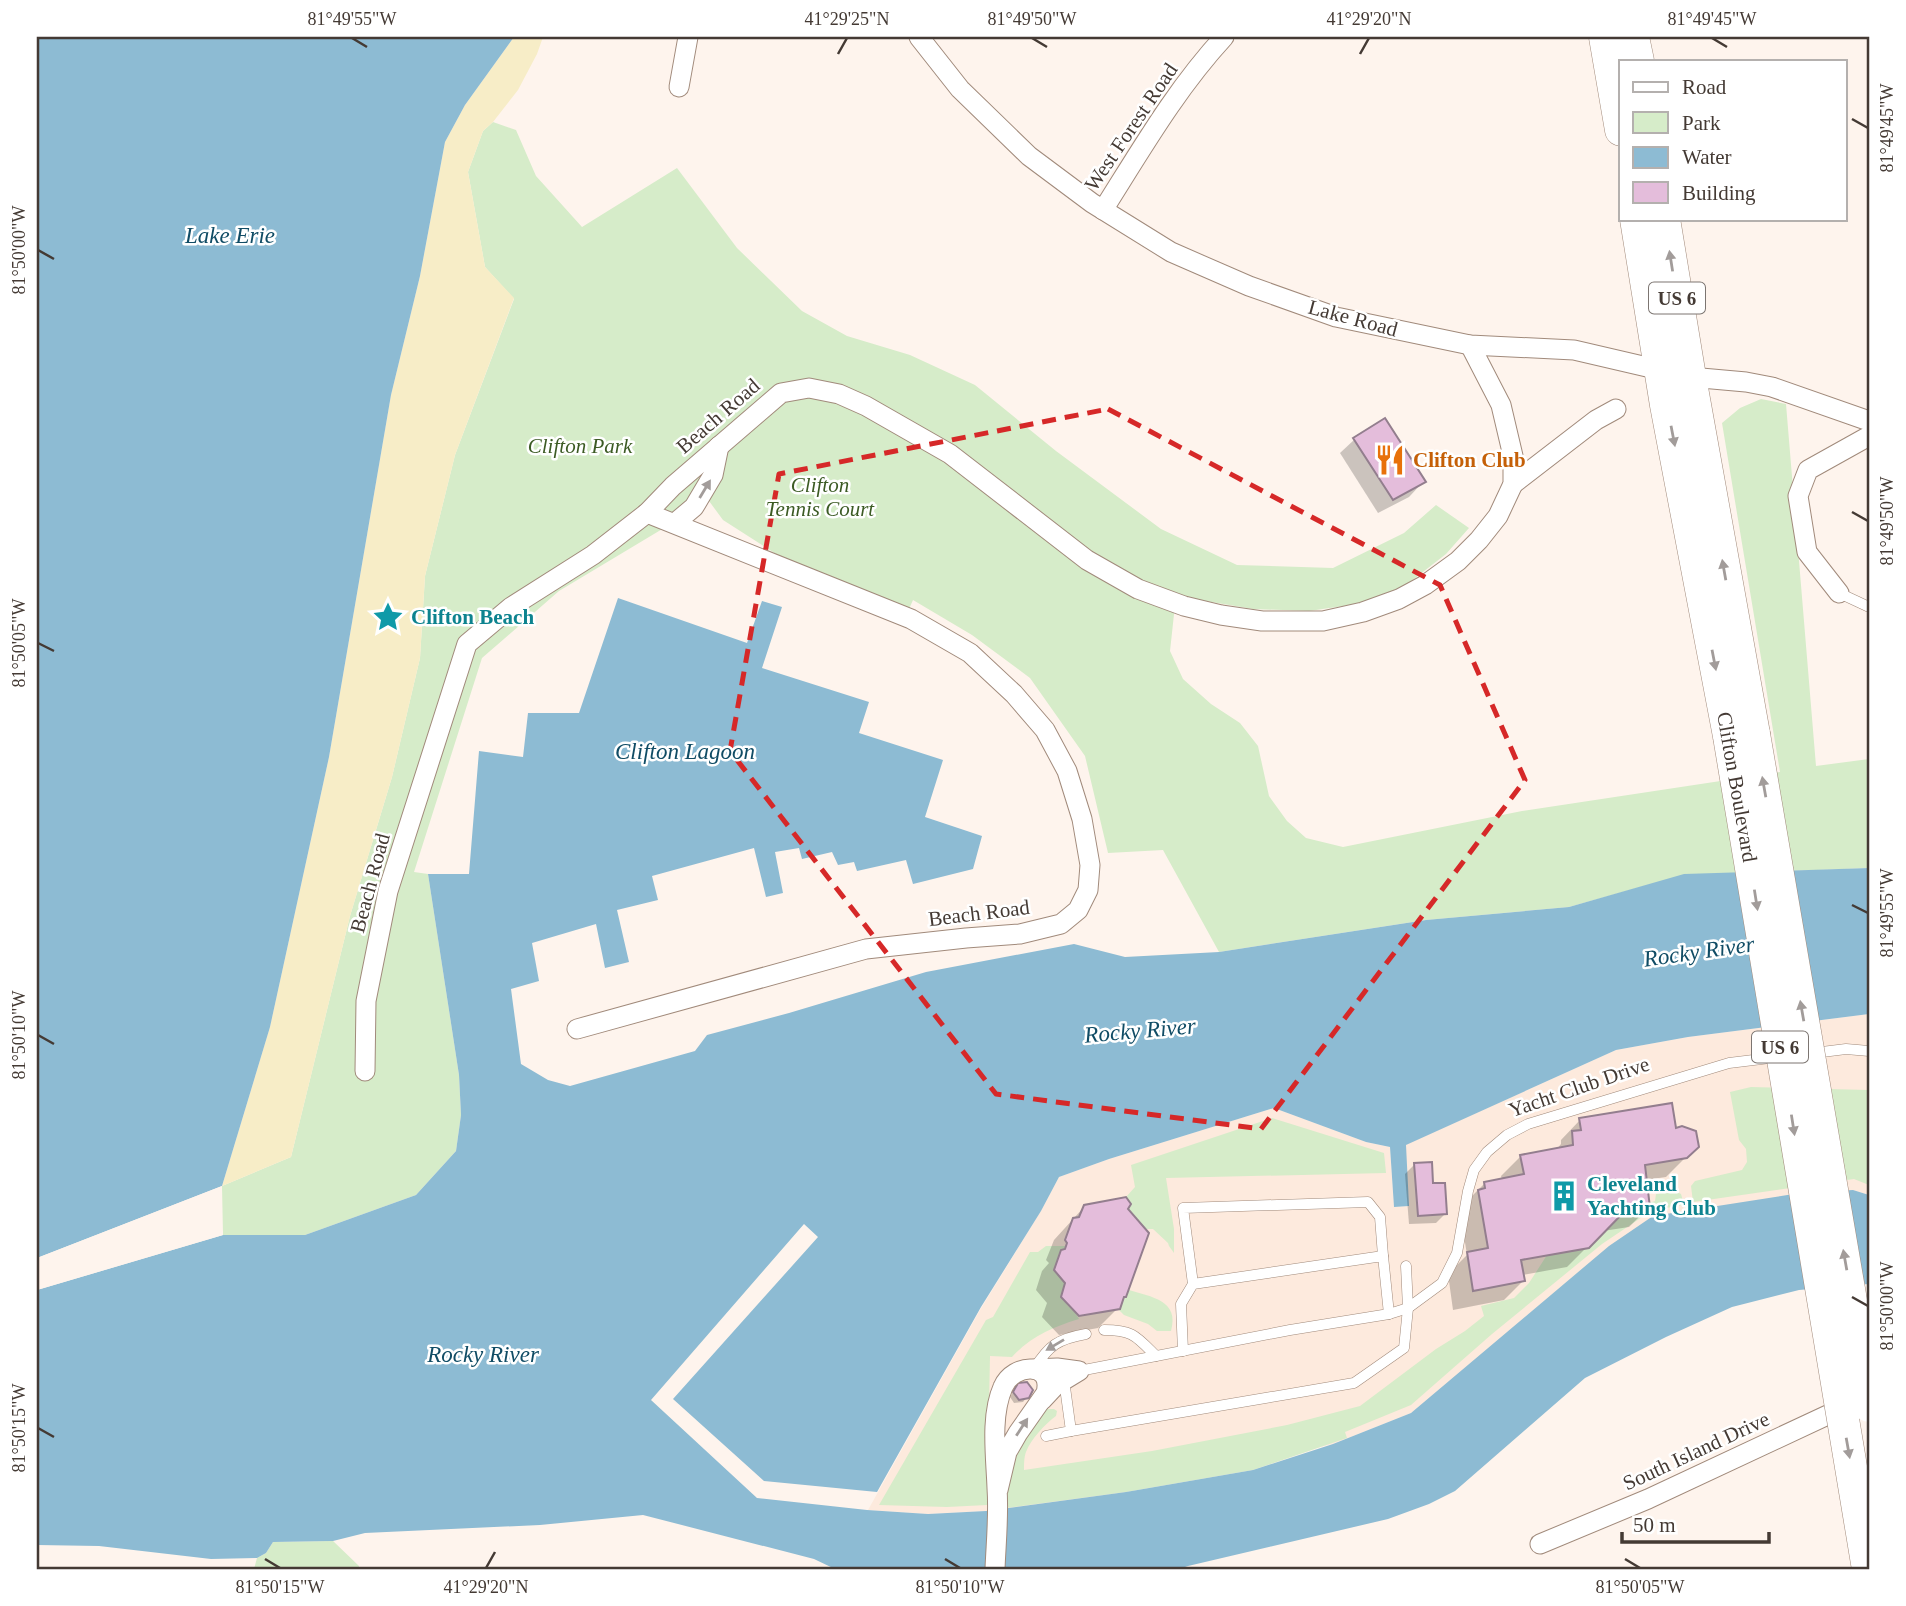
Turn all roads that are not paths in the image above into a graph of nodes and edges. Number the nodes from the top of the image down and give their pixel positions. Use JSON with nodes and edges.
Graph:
{"nodes":[{"id":1,"x":688,"y":37,"type":"edge"},
{"id":2,"x":919,"y":37,"type":"edge"},
{"id":3,"x":1224,"y":37,"type":"edge"},
{"id":4,"x":1605,"y":37,"type":"edge"},
{"id":5,"x":1633,"y":37,"type":"edge"},
{"id":6,"x":1638,"y":60,"type":"edge"},
{"id":7,"x":679,"y":88,"type":"dead end"},
{"id":8,"x":1619,"y":118,"type":"edge"},
{"id":9,"x":1103,"y":210,"type":"junction"},
{"id":10,"x":1636,"y":220,"type":"edge"},
{"id":11,"x":1664,"y":220,"type":"edge"},
{"id":12,"x":1470,"y":345,"type":"junction"},
{"id":13,"x":1675,"y":373,"type":"junction"},
{"id":14,"x":1616,"y":409,"type":"dead end"},
{"id":15,"x":1869,"y":421,"type":"edge"},
{"id":16,"x":1869,"y":436,"type":"edge"},
{"id":17,"x":719,"y":446,"type":"junction"},
{"id":18,"x":1513,"y":484,"type":"junction"},
{"id":19,"x":648,"y":513,"type":"junction"},
{"id":20,"x":675,"y":523,"type":"junction"},
{"id":21,"x":1839,"y":593,"type":"joint"},
{"id":22,"x":1869,"y":607,"type":"edge"},
{"id":23,"x":577,"y":1029,"type":"dead end"},
{"id":24,"x":1869,"y":1051,"type":"edge"},
{"id":25,"x":365,"y":1071,"type":"dead end"},
{"id":26,"x":1383,"y":1256,"type":"junction"},
{"id":27,"x":1406,"y":1266,"type":"dead end"},
{"id":28,"x":1193,"y":1284,"type":"junction"},
{"id":29,"x":1408,"y":1308,"type":"junction"},
{"id":30,"x":1389,"y":1314,"type":"junction"},
{"id":31,"x":1104,"y":1330,"type":"dead end"},
{"id":32,"x":1086,"y":1334,"type":"dead end"},
{"id":33,"x":1183,"y":1351,"type":"junction"},
{"id":34,"x":1846,"y":1354,"type":"junction"},
{"id":35,"x":1156,"y":1356,"type":"junction"},
{"id":36,"x":1034,"y":1369,"type":"junction"},
{"id":37,"x":1072,"y":1376,"type":"junction"},
{"id":38,"x":1869,"y":1396,"type":"edge"},
{"id":39,"x":1042,"y":1401,"type":"junction"},
{"id":40,"x":1869,"y":1406,"type":"edge"},
{"id":41,"x":1072,"y":1431,"type":"junction"},
{"id":42,"x":1046,"y":1436,"type":"dead end"},
{"id":43,"x":998,"y":1490,"type":"junction"},
{"id":44,"x":1540,"y":1544,"type":"dead end"},
{"id":45,"x":1867,"y":1568,"type":"edge"},
{"id":46,"x":995,"y":1569,"type":"edge"}],
"edges":[{"from":1,"to":7,"type":"street"},
{"from":2,"to":9,"type":"street","name":"Lake Road"},
{"from":3,"to":9,"type":"street","name":"West Forest Road"},
{"from":4,"to":8,"type":"main road"},
{"from":5,"to":6,"type":"main road"},
{"from":9,"to":12,"type":"street","name":"Lake Road"},
{"from":10,"to":13,"type":"main road","name":"Clifton Boulevard","number":"US 6"},
{"from":13,"to":11,"type":"main road","name":"Clifton Boulevard","number":"US 6","one_way":true},
{"from":12,"to":13,"type":"street","name":"Lake Road"},
{"from":12,"to":18,"type":"street","name":"Beach Road"},
{"from":13,"to":15,"type":"street","name":"Lake Road"},
{"from":13,"to":34,"type":"main road","name":"Clifton Boulevard","number":"US 6","bridge":true},
{"from":14,"to":18,"type":"street","name":"Beach Road"},
{"from":16,"to":21,"type":"street"},
{"from":17,"to":18,"type":"street","name":"Beach Road"},
{"from":17,"to":19,"type":"street","name":"Beach Road"},
{"from":20,"to":17,"type":"street","one_way":true},
{"from":19,"to":20,"type":"street","name":"Beach Road"},
{"from":19,"to":25,"type":"street","name":"Beach Road"},
{"from":20,"to":23,"type":"street","name":"Beach Road"},
{"from":21,"to":22,"type":"lane"},
{"from":24,"to":29,"type":"lane","name":"Yacht Club Drive"},
{"from":26,"to":28,"type":"lane"},
{"from":26,"to":28,"type":"lane"},
{"from":26,"to":30,"type":"lane"},
{"from":27,"to":29,"type":"lane"},
{"from":28,"to":33,"type":"lane"},
{"from":29,"to":30,"type":"lane","name":"Yacht Club Drive"},
{"from":29,"to":41,"type":"lane"},
{"from":30,"to":33,"type":"lane","name":"Yacht Club Drive"},
{"from":31,"to":35,"type":"lane"},
{"from":32,"to":36,"type":"lane","one_way":true},
{"from":33,"to":35,"type":"lane","name":"Yacht Club Drive"},
{"from":34,"to":40,"type":"main road","number":"US 6","bridge":true},
{"from":34,"to":45,"type":"main road","number":"US 6","one_way":true,"bridge":true},
{"from":35,"to":37,"type":"lane","name":"Yacht Club Drive"},
{"from":36,"to":37,"type":"street","name":"Yacht Club Drive"},
{"from":36,"to":39,"type":"street"},
{"from":36,"to":43,"type":"street","name":"Yacht Club Drive"},
{"from":37,"to":39,"type":"street","name":"Yacht Club Drive"},
{"from":37,"to":41,"type":"lane"},
{"from":38,"to":44,"type":"street","name":"South Island Drive"},
{"from":43,"to":39,"type":"street","name":"Yacht Club Drive","one_way":true},
{"from":41,"to":42,"type":"lane"},
{"from":43,"to":46,"type":"street","name":"Yacht Club Drive"}]}
